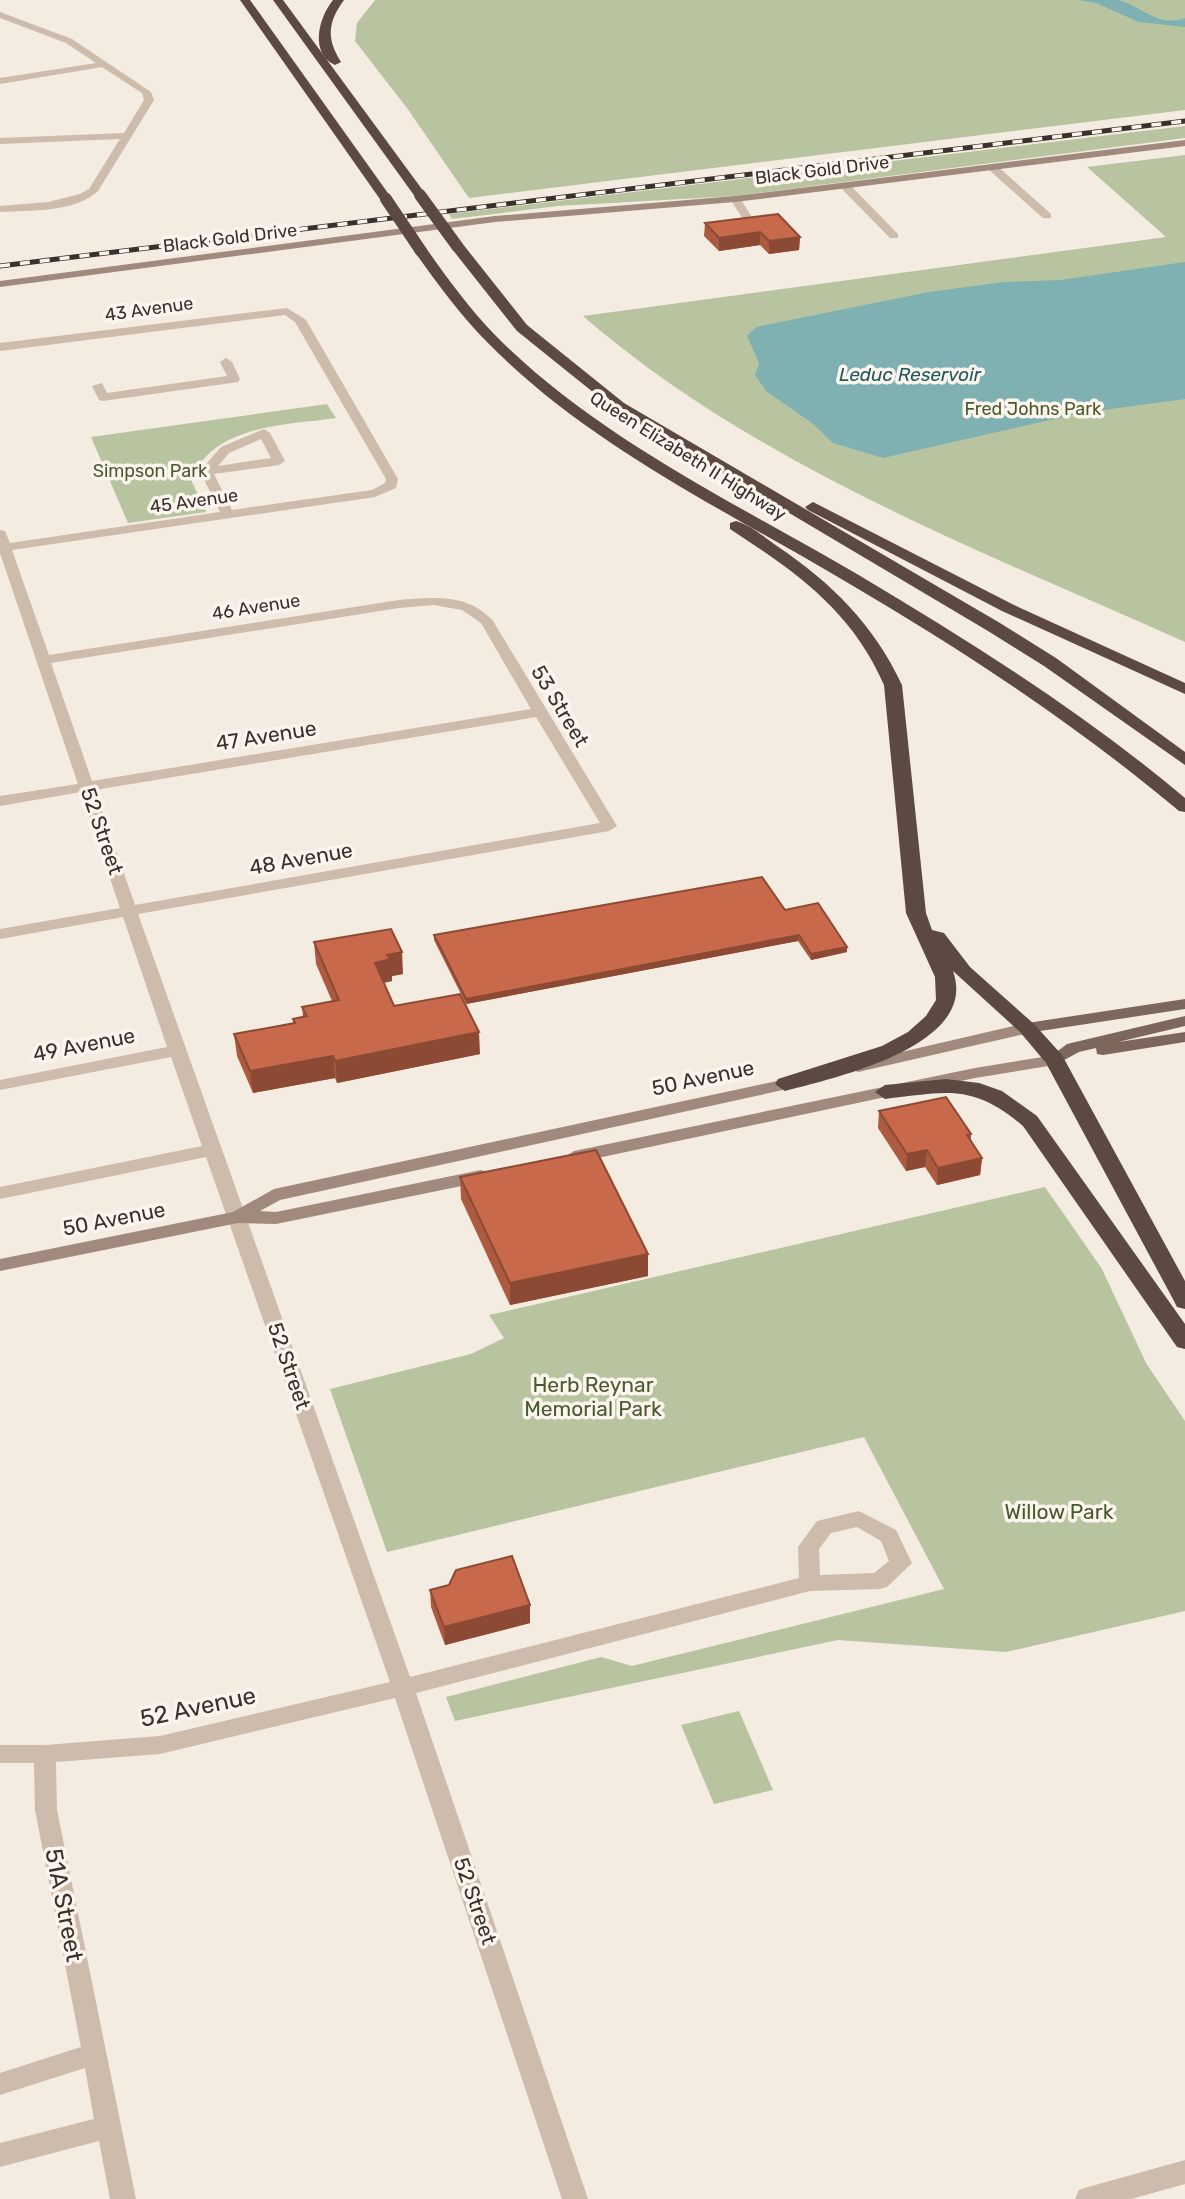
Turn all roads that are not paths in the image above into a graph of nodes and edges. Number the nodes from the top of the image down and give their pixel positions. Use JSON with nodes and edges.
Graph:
{"nodes":[{"id":1,"x":231,"y":0,"type":"edge"},
{"id":2,"x":245,"y":0,"type":"edge"},
{"id":3,"x":278,"y":0,"type":"edge"},
{"id":4,"x":339,"y":0,"type":"edge"},
{"id":5,"x":2,"y":17,"type":"edge"},
{"id":6,"x":272,"y":37,"type":"junction"},
{"id":7,"x":106,"y":64,"type":"junction"},
{"id":8,"x":0,"y":80,"type":"edge"},
{"id":9,"x":351,"y":99,"type":"junction"},
{"id":10,"x":126,"y":136,"type":"junction"},
{"id":11,"x":0,"y":141,"type":"edge"},
{"id":12,"x":1185,"y":143,"type":"edge"},
{"id":13,"x":1185,"y":149,"type":"edge"},
{"id":14,"x":996,"y":170,"type":"junction"},
{"id":15,"x":847,"y":188,"type":"junction"},
{"id":16,"x":737,"y":202,"type":"junction"},
{"id":17,"x":0,"y":209,"type":"edge"},
{"id":18,"x":1047,"y":216,"type":"dead end"},
{"id":19,"x":747,"y":217,"type":"edge"},
{"id":20,"x":894,"y":236,"type":"dead end"},
{"id":21,"x":0,"y":284,"type":"edge"},
{"id":22,"x":0,"y":347,"type":"edge"},
{"id":23,"x":226,"y":362,"type":"dead end"},
{"id":24,"x":98,"y":386,"type":"dead end"},
{"id":25,"x":619,"y":406,"type":"junction"},
{"id":26,"x":599,"y":428,"type":"junction"},
{"id":27,"x":206,"y":471,"type":"junction"},
{"id":28,"x":391,"y":485,"type":"joint"},
{"id":29,"x":227,"y":514,"type":"junction"},
{"id":30,"x":1,"y":543,"type":"edge"},
{"id":31,"x":474,"y":609,"type":"joint"},
{"id":32,"x":44,"y":660,"type":"junction"},
{"id":33,"x":1185,"y":689,"type":"edge"},
{"id":34,"x":538,"y":712,"type":"junction"},
{"id":35,"x":1185,"y":760,"type":"edge"},
{"id":36,"x":87,"y":787,"type":"junction"},
{"id":37,"x":0,"y":801,"type":"edge"},
{"id":38,"x":1185,"y":807,"type":"edge"},
{"id":39,"x":609,"y":826,"type":"joint"},
{"id":40,"x":908,"y":842,"type":"junction"},
{"id":41,"x":130,"y":911,"type":"junction"},
{"id":42,"x":0,"y":934,"type":"edge"},
{"id":43,"x":1185,"y":1004,"type":"edge"},
{"id":44,"x":1185,"y":1021,"type":"edge"},
{"id":45,"x":1027,"y":1028,"type":"junction"},
{"id":46,"x":1185,"y":1037,"type":"edge"},
{"id":47,"x":177,"y":1051,"type":"junction"},
{"id":48,"x":1055,"y":1060,"type":"junction"},
{"id":49,"x":785,"y":1084,"type":"junction"},
{"id":50,"x":0,"y":1085,"type":"edge"},
{"id":51,"x":885,"y":1091,"type":"junction"},
{"id":52,"x":713,"y":1098,"type":"junction"},
{"id":53,"x":728,"y":1124,"type":"junction"},
{"id":54,"x":213,"y":1150,"type":"junction"},
{"id":55,"x":556,"y":1160,"type":"edge"},
{"id":56,"x":503,"y":1171,"type":"edge"},
{"id":57,"x":0,"y":1193,"type":"edge"},
{"id":58,"x":238,"y":1217,"type":"junction"},
{"id":59,"x":0,"y":1265,"type":"edge"},
{"id":60,"x":1185,"y":1301,"type":"edge"},
{"id":61,"x":1185,"y":1341,"type":"edge"},
{"id":62,"x":810,"y":1583,"type":"dead end"},
{"id":63,"x":403,"y":1688,"type":"junction"},
{"id":64,"x":0,"y":1754,"type":"edge"},
{"id":65,"x":45,"y":1754,"type":"junction"},
{"id":66,"x":94,"y":2054,"type":"junction"},
{"id":67,"x":0,"y":2084,"type":"edge"},
{"id":68,"x":108,"y":2127,"type":"junction"},
{"id":69,"x":0,"y":2155,"type":"edge"},
{"id":70,"x":1185,"y":2172,"type":"edge"},
{"id":71,"x":123,"y":2199,"type":"edge"},
{"id":72,"x":575,"y":2199,"type":"edge"},
{"id":73,"x":1088,"y":2199,"type":"edge"}],
"edges":[{"from":1,"to":6,"type":"highway"},
{"from":2,"to":6,"type":"highway","name":"Queen Elizabeth II Highway"},
{"from":3,"to":9,"type":"highway","name":"Queen Elizabeth II Highway"},
{"from":4,"to":9,"type":"highway"},
{"from":5,"to":7,"type":"street"},
{"from":6,"to":26,"type":"highway","name":"Queen Elizabeth II Highway","bridge":true},
{"from":7,"to":8,"type":"street"},
{"from":7,"to":10,"type":"street"},
{"from":9,"to":25,"type":"highway","name":"Queen Elizabeth II Highway","bridge":true},
{"from":10,"to":11,"type":"street"},
{"from":10,"to":17,"type":"street"},
{"from":12,"to":14,"type":"main road","name":"Black Gold Drive"},
{"from":13,"to":14,"type":"main road","name":"Black Gold Drive"},
{"from":14,"to":15,"type":"main road","name":"Black Gold Drive"},
{"from":14,"to":18,"type":"street"},
{"from":15,"to":16,"type":"main road","name":"Black Gold Drive"},
{"from":15,"to":20,"type":"street"},
{"from":16,"to":19,"type":"street"},
{"from":16,"to":21,"type":"main road","name":"Black Gold Drive"},
{"from":22,"to":28,"type":"street","name":"43 Avenue"},
{"from":23,"to":24,"type":"street"},
{"from":25,"to":33,"type":"highway"},
{"from":25,"to":35,"type":"highway","name":"Queen Elizabeth II Highway"},
{"from":26,"to":38,"type":"highway","name":"Queen Elizabeth II Highway"},
{"from":26,"to":40,"type":"highway"},
{"from":27,"to":27,"type":"street"},
{"from":27,"to":29,"type":"street"},
{"from":28,"to":29,"type":"street","name":"45 Avenue"},
{"from":29,"to":30,"type":"street","name":"45 Avenue"},
{"from":30,"to":32,"type":"street","name":"52 Street"},
{"from":31,"to":32,"type":"street","name":"46 Avenue"},
{"from":31,"to":34,"type":"street","name":"53 Street"},
{"from":32,"to":36,"type":"street","name":"52 Street"},
{"from":34,"to":36,"type":"street","name":"47 Avenue"},
{"from":34,"to":39,"type":"street","name":"53 Street"},
{"from":36,"to":37,"type":"street","name":"47 Avenue"},
{"from":36,"to":41,"type":"street","name":"52 Street"},
{"from":39,"to":41,"type":"street","name":"48 Avenue"},
{"from":40,"to":45,"type":"highway"},
{"from":40,"to":49,"type":"highway"},
{"from":41,"to":42,"type":"street","name":"48 Avenue"},
{"from":41,"to":47,"type":"street","name":"52 Street"},
{"from":43,"to":45,"type":"main road","name":"50 Avenue"},
{"from":44,"to":48,"type":"main road"},
{"from":45,"to":48,"type":"highway"},
{"from":45,"to":49,"type":"main road","name":"50 Avenue"},
{"from":46,"to":48,"type":"main road"},
{"from":47,"to":50,"type":"street","name":"49 Avenue"},
{"from":47,"to":54,"type":"street","name":"52 Street"},
{"from":48,"to":51,"type":"main road"},
{"from":48,"to":60,"type":"highway"},
{"from":49,"to":52,"type":"main road","name":"50 Avenue"},
{"from":51,"to":53,"type":"main road"},
{"from":51,"to":61,"type":"highway"},
{"from":52,"to":53,"type":"main road"},
{"from":52,"to":58,"type":"main road","name":"50 Avenue"},
{"from":53,"to":55,"type":"main road"},
{"from":54,"to":57,"type":"street"},
{"from":54,"to":58,"type":"street","name":"52 Street"},
{"from":56,"to":58,"type":"main road","name":"50 Avenue"},
{"from":58,"to":59,"type":"main road","name":"50 Avenue"},
{"from":58,"to":63,"type":"street","name":"52 Street"},
{"from":62,"to":63,"type":"street","name":"52 Avenue"},
{"from":63,"to":65,"type":"street","name":"52 Avenue"},
{"from":63,"to":72,"type":"street","name":"52 Street"},
{"from":64,"to":65,"type":"street","name":"52 Avenue"},
{"from":65,"to":66,"type":"street","name":"51A Street"},
{"from":66,"to":67,"type":"street"},
{"from":66,"to":68,"type":"street","name":"51A Street"},
{"from":68,"to":69,"type":"street"},
{"from":68,"to":71,"type":"street","name":"51A Street"},
{"from":70,"to":73,"type":"street"}]}
